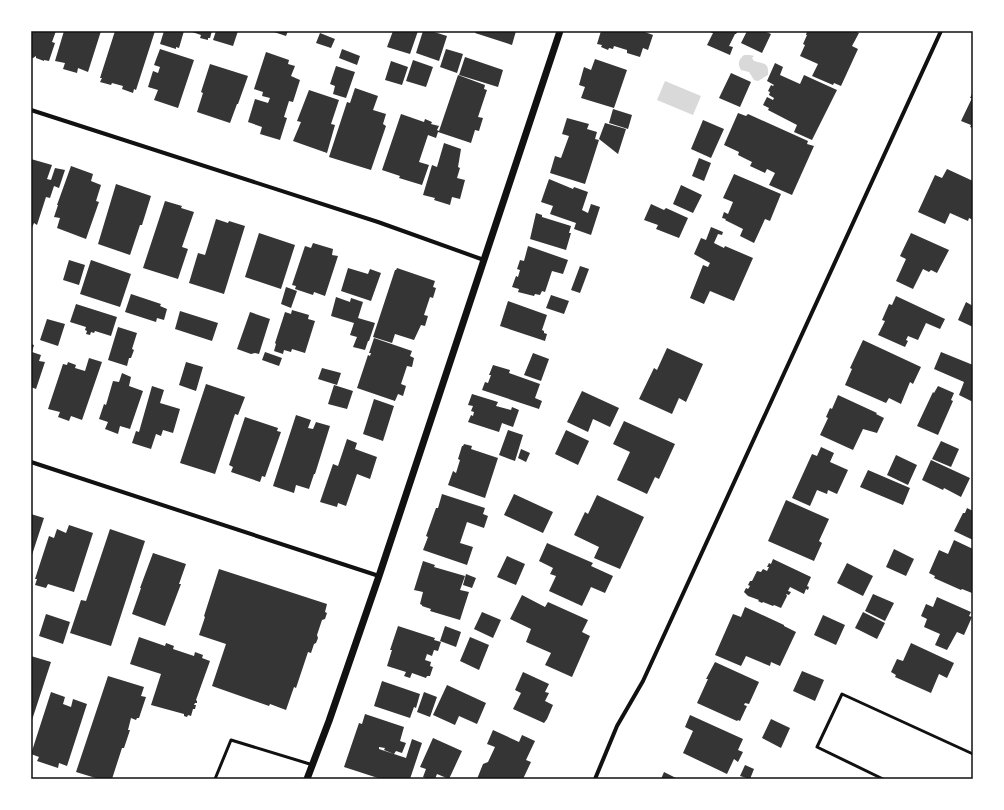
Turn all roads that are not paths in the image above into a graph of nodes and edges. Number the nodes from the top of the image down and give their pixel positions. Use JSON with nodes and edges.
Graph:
{"nodes":[{"id":1,"x":560,"y":31,"type":"edge"},
{"id":2,"x":941,"y":31,"type":"edge"},
{"id":3,"x":31,"y":110,"type":"edge"},
{"id":4,"x":484,"y":260,"type":"junction"},
{"id":5,"x":31,"y":462,"type":"edge"},
{"id":6,"x":379,"y":576,"type":"junction"},
{"id":7,"x":973,"y":754,"type":"edge"},
{"id":8,"x":313,"y":765,"type":"junction"},
{"id":9,"x":215,"y":779,"type":"edge"},
{"id":10,"x":307,"y":779,"type":"edge"},
{"id":11,"x":594,"y":779,"type":"edge"},
{"id":12,"x":883,"y":779,"type":"edge"}],
"edges":[{"from":1,"to":4,"type":"street"},
{"from":2,"to":11,"type":"street"},
{"from":3,"to":4,"type":"street"},
{"from":4,"to":6,"type":"street"},
{"from":5,"to":6,"type":"street"},
{"from":6,"to":8,"type":"street"},
{"from":7,"to":12,"type":"lane"},
{"from":8,"to":9,"type":"lane"},
{"from":8,"to":10,"type":"street"}]}
